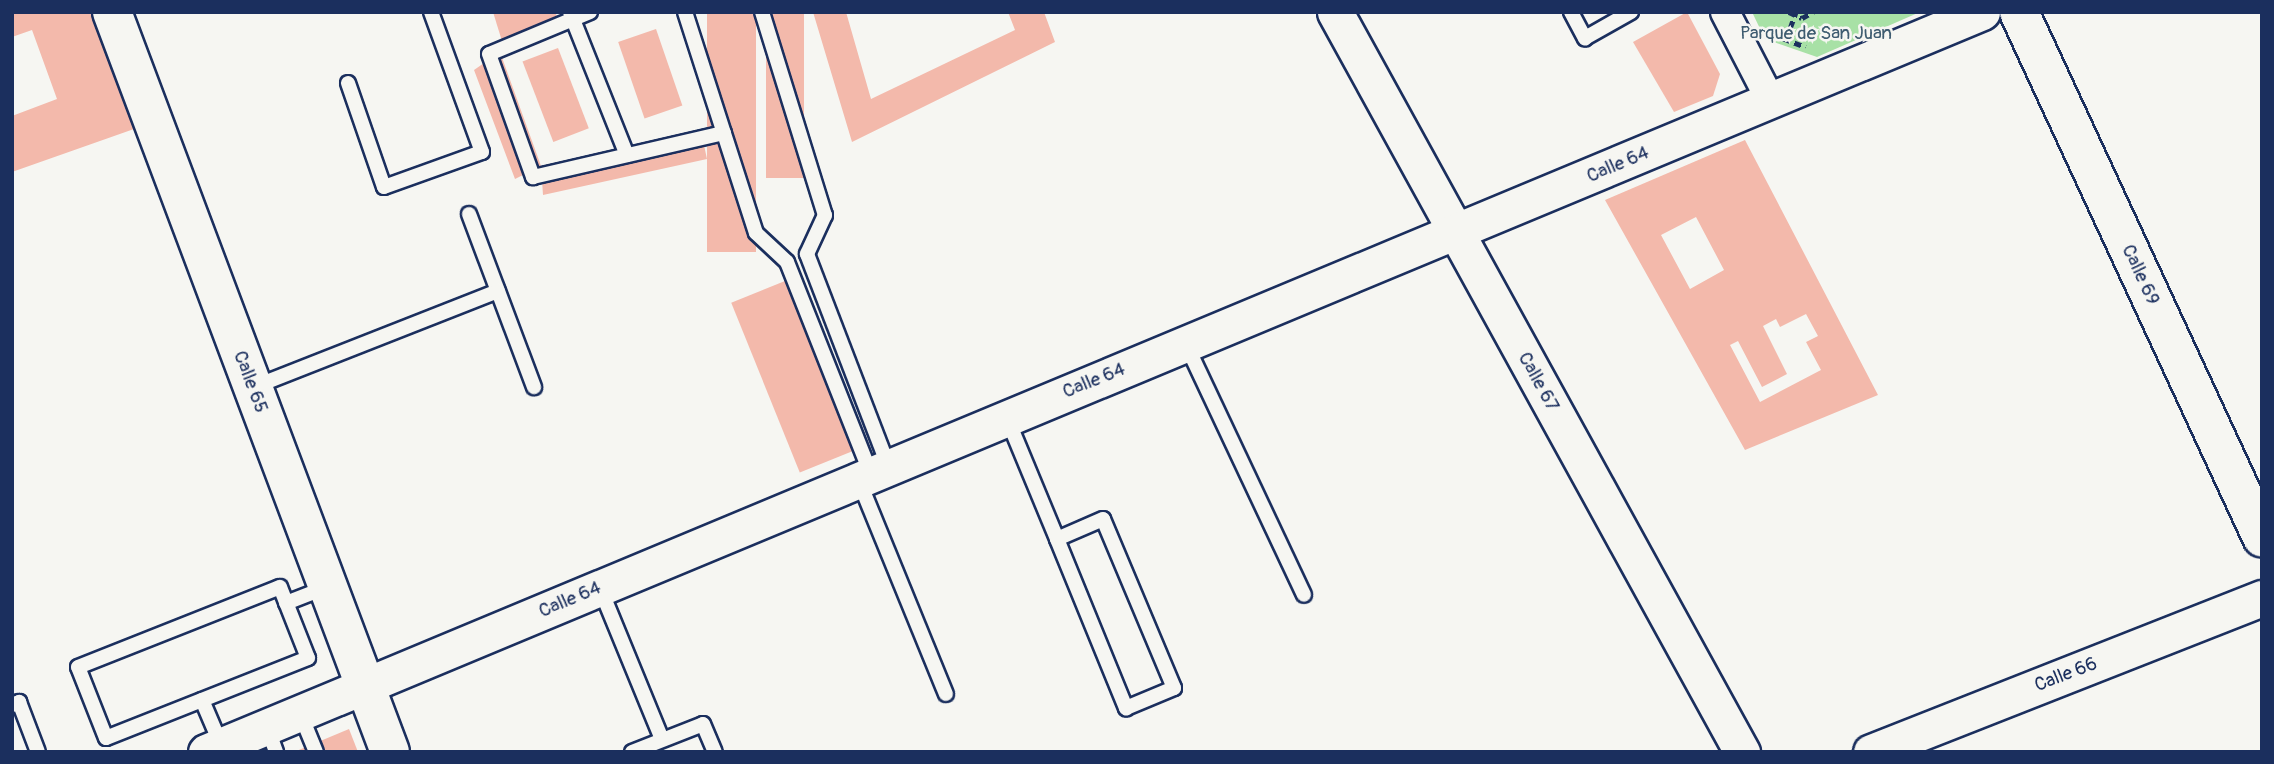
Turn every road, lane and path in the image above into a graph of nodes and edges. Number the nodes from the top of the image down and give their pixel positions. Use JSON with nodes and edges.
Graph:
{"nodes":[{"id":1,"x":111,"y":12,"type":"edge"},
{"id":2,"x":431,"y":12,"type":"edge"},
{"id":3,"x":590,"y":12,"type":"edge"},
{"id":4,"x":685,"y":12,"type":"edge"},
{"id":5,"x":762,"y":12,"type":"edge"},
{"id":6,"x":1335,"y":12,"type":"edge"},
{"id":7,"x":1571,"y":12,"type":"edge"},
{"id":8,"x":1631,"y":12,"type":"edge"},
{"id":9,"x":1725,"y":12,"type":"edge"},
{"id":10,"x":1814,"y":12,"type":"edge"},
{"id":11,"x":1982,"y":12,"type":"edge"},
{"id":12,"x":2019,"y":12,"type":"edge"},
{"id":13,"x":1793,"y":13,"type":"edge"},
{"id":14,"x":572,"y":16,"type":"edge"},
{"id":15,"x":1765,"y":23,"type":"dead end"},
{"id":16,"x":1786,"y":39,"type":"junction"},
{"id":17,"x":1814,"y":50,"type":"dead end"},
{"id":18,"x":348,"y":83,"type":"dead end"},
{"id":19,"x":1770,"y":99,"type":"junction"},
{"id":20,"x":724,"y":133,"type":"junction"},
{"id":21,"x":627,"y":156,"type":"junction"},
{"id":22,"x":468,"y":214,"type":"dead end"},
{"id":23,"x":1456,"y":234,"type":"junction"},
{"id":24,"x":498,"y":291,"type":"junction"},
{"id":25,"x":1186,"y":344,"type":"junction"},
{"id":26,"x":252,"y":387,"type":"junction"},
{"id":27,"x":534,"y":387,"type":"dead end"},
{"id":28,"x":1007,"y":416,"type":"junction"},
{"id":29,"x":872,"y":471,"type":"junction"},
{"id":30,"x":2262,"y":537,"type":"edge"},
{"id":31,"x":1057,"y":539,"type":"junction"},
{"id":32,"x":327,"y":587,"type":"junction"},
{"id":33,"x":600,"y":587,"type":"junction"},
{"id":34,"x":1304,"y":595,"type":"dead end"},
{"id":35,"x":2262,"y":598,"type":"edge"},
{"id":36,"x":286,"y":603,"type":"junction"},
{"id":37,"x":364,"y":688,"type":"junction"},
{"id":38,"x":946,"y":694,"type":"dead end"},
{"id":39,"x":202,"y":700,"type":"junction"},
{"id":40,"x":12,"y":705,"type":"edge"},
{"id":41,"x":300,"y":713,"type":"junction"},
{"id":42,"x":272,"y":739,"type":"edge"},
{"id":43,"x":662,"y":739,"type":"junction"},
{"id":44,"x":217,"y":750,"type":"edge"},
{"id":45,"x":35,"y":751,"type":"edge"},
{"id":46,"x":316,"y":752,"type":"edge"},
{"id":47,"x":390,"y":752,"type":"edge"},
{"id":48,"x":632,"y":752,"type":"edge"},
{"id":49,"x":715,"y":752,"type":"edge"},
{"id":50,"x":1742,"y":752,"type":"edge"},
{"id":51,"x":1871,"y":752,"type":"edge"}],
"edges":[{"from":1,"to":26,"type":"main road","name":"Calle 65"},
{"from":2,"to":18,"type":"lane"},
{"from":3,"to":14,"type":"lane"},
{"from":4,"to":20,"type":"lane"},
{"from":5,"to":29,"type":"lane"},
{"from":6,"to":23,"type":"street","name":"Calle 67"},
{"from":7,"to":8,"type":"lane"},
{"from":9,"to":19,"type":"street"},
{"from":10,"to":13,"type":"path"},
{"from":11,"to":19,"type":"street","name":"Calle 64"},
{"from":12,"to":30,"type":"main road","name":"Calle 69"},
{"from":13,"to":16,"type":"path"},
{"from":14,"to":21,"type":"lane"},
{"from":14,"to":21,"type":"lane"},
{"from":15,"to":16,"type":"path"},
{"from":16,"to":17,"type":"path"},
{"from":19,"to":23,"type":"street","name":"Calle 64"},
{"from":20,"to":21,"type":"lane"},
{"from":20,"to":29,"type":"lane"},
{"from":22,"to":24,"type":"lane"},
{"from":23,"to":25,"type":"street","name":"Calle 64"},
{"from":23,"to":50,"type":"street","name":"Calle 67"},
{"from":24,"to":26,"type":"lane"},
{"from":24,"to":27,"type":"lane"},
{"from":25,"to":28,"type":"street","name":"Calle 64"},
{"from":25,"to":34,"type":"lane"},
{"from":26,"to":32,"type":"main road","name":"Calle 65"},
{"from":28,"to":29,"type":"street","name":"Calle 64"},
{"from":28,"to":31,"type":"lane"},
{"from":29,"to":33,"type":"street","name":"Calle 64"},
{"from":29,"to":38,"type":"lane"},
{"from":31,"to":31,"type":"lane"},
{"from":32,"to":36,"type":"lane"},
{"from":32,"to":37,"type":"main road","name":"Calle 65"},
{"from":33,"to":37,"type":"street","name":"Calle 64"},
{"from":33,"to":43,"type":"lane"},
{"from":35,"to":51,"type":"street","name":"Calle 66"},
{"from":36,"to":39,"type":"lane"},
{"from":36,"to":39,"type":"lane"},
{"from":37,"to":41,"type":"street","name":"Calle 64"},
{"from":37,"to":47,"type":"main road","name":"Calle 65"},
{"from":39,"to":44,"type":"lane"},
{"from":40,"to":45,"type":"lane"},
{"from":41,"to":42,"type":"street","name":"Calle 64"},
{"from":41,"to":46,"type":"lane"},
{"from":42,"to":44,"type":"street","name":"Calle 64"},
{"from":43,"to":48,"type":"lane"},
{"from":43,"to":49,"type":"lane"}]}
